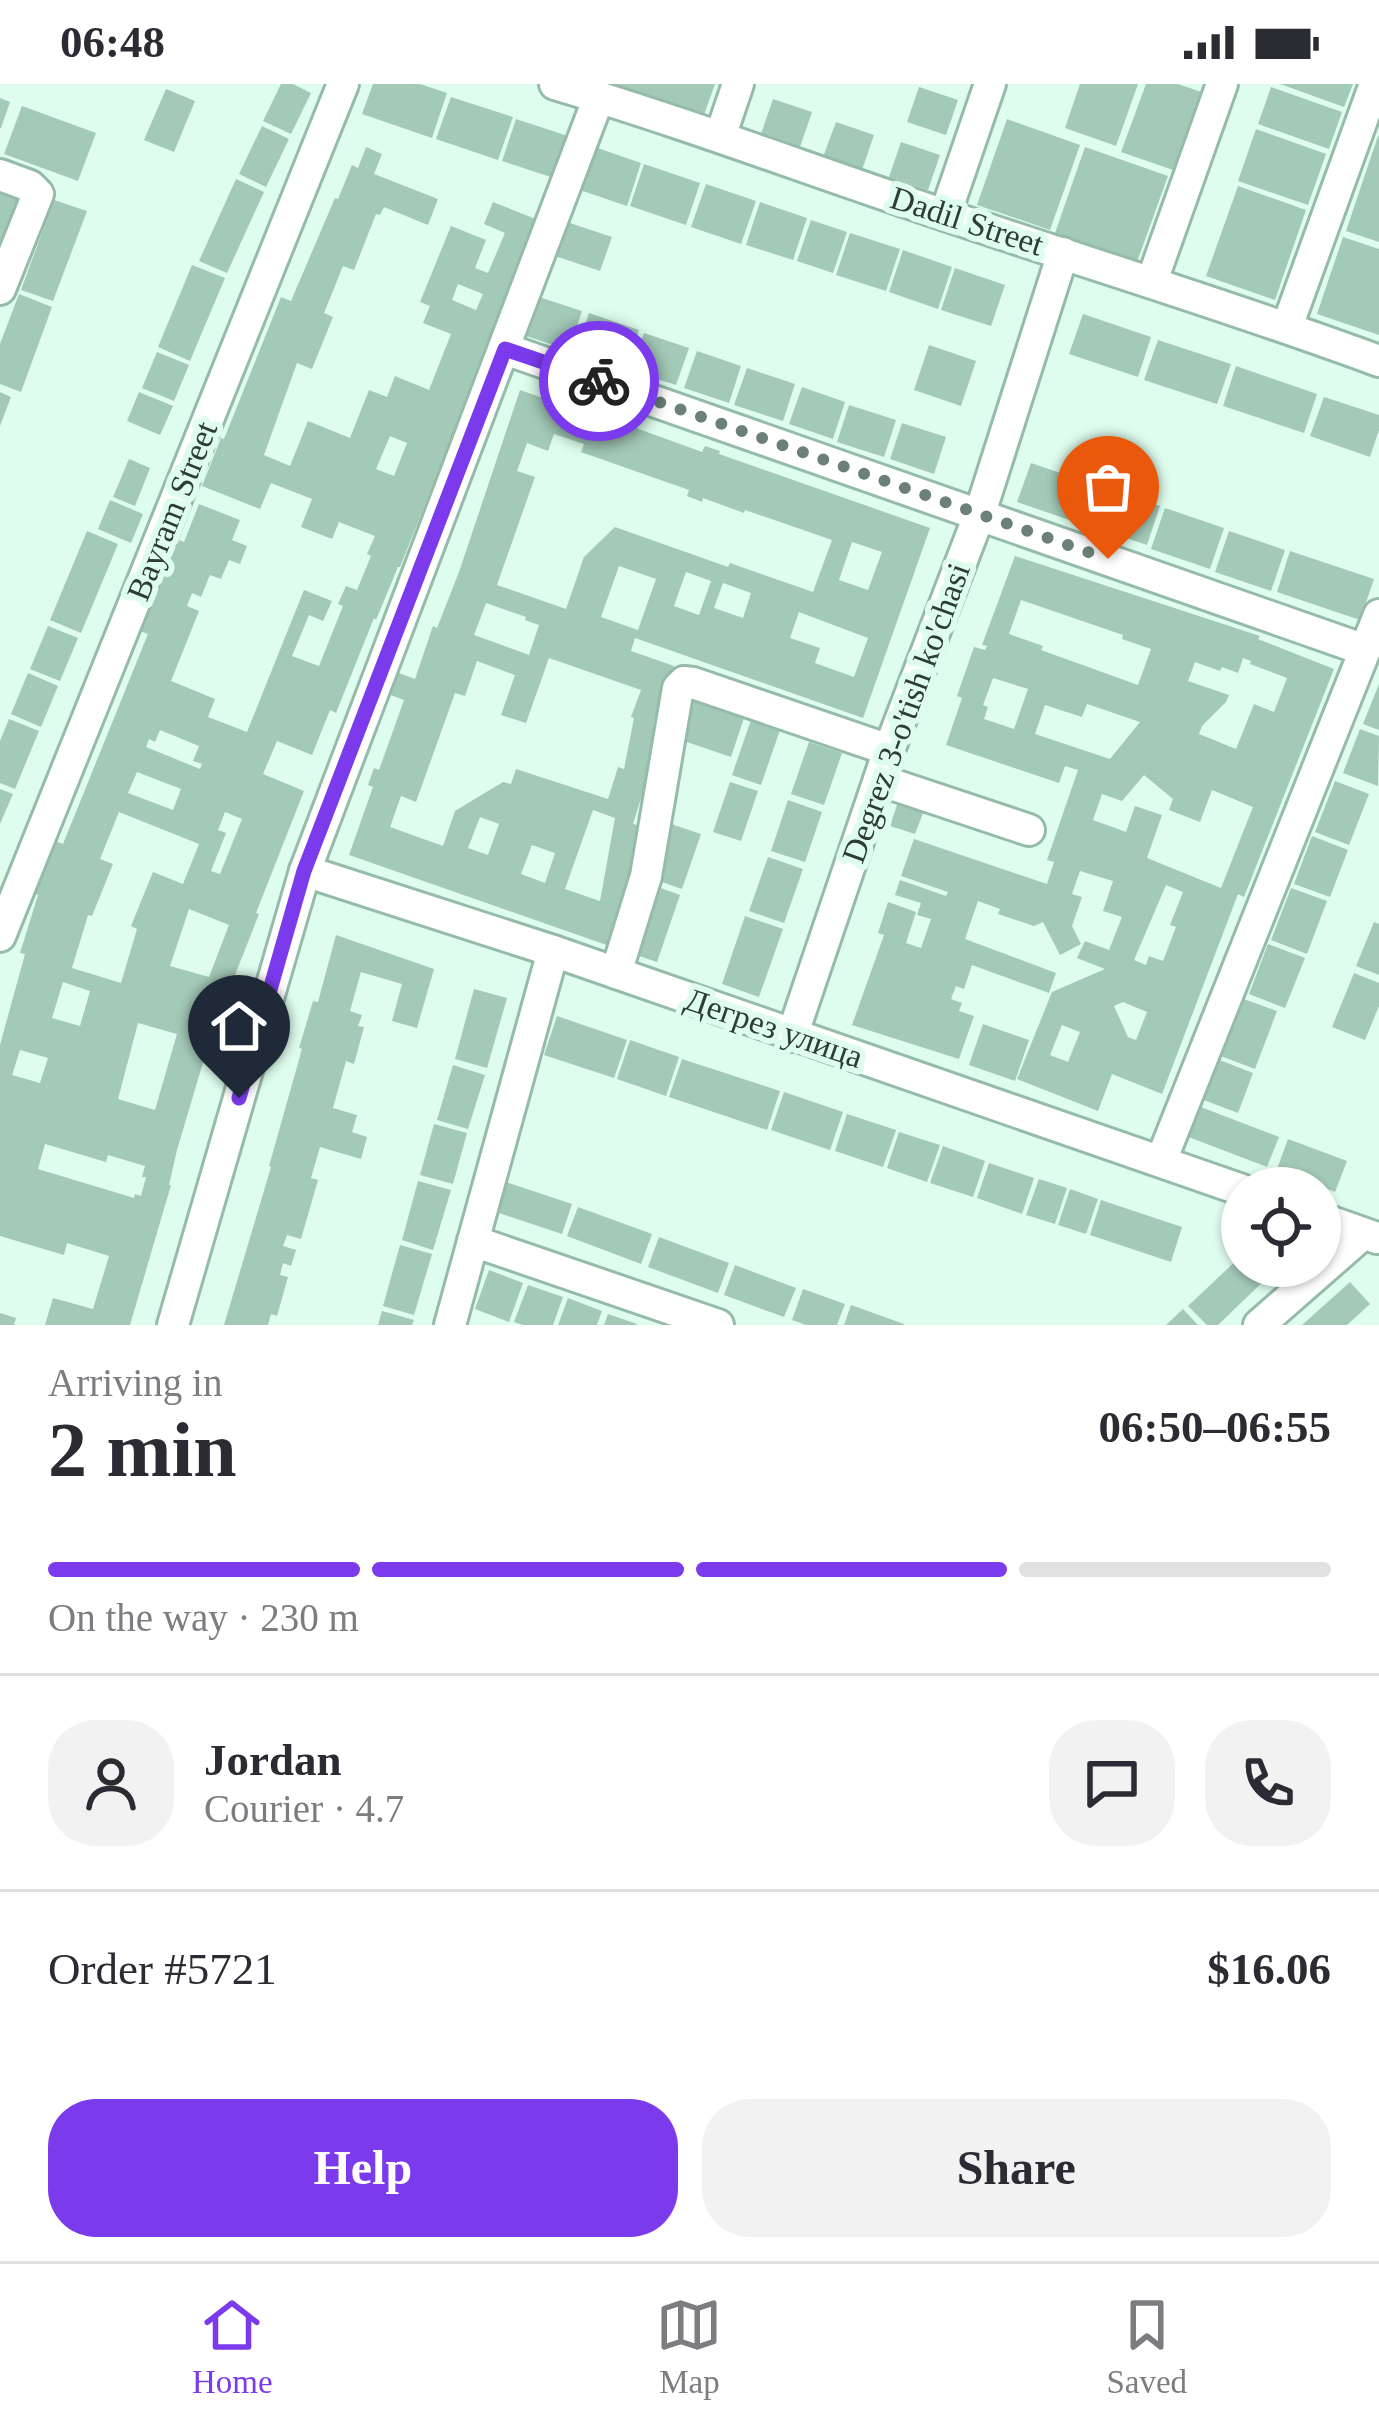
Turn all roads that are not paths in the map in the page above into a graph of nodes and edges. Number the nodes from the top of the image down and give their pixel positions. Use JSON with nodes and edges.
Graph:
{"nodes":[{"id":1,"x":343,"y":84,"type":"edge"},
{"id":2,"x":555,"y":84,"type":"edge"},
{"id":3,"x":738,"y":84,"type":"edge"},
{"id":4,"x":990,"y":84,"type":"edge"},
{"id":5,"x":1222,"y":84,"type":"edge"},
{"id":6,"x":1375,"y":84,"type":"edge"},
{"id":7,"x":599,"y":97,"type":"junction"},
{"id":8,"x":720,"y":137,"type":"junction"},
{"id":9,"x":0,"y":175,"type":"edge"},
{"id":10,"x":945,"y":215,"type":"junction"},
{"id":11,"x":1063,"y":253,"type":"junction"},
{"id":12,"x":1152,"y":281,"type":"junction"},
{"id":13,"x":0,"y":289,"type":"edge"},
{"id":14,"x":1288,"y":327,"type":"junction"},
{"id":15,"x":505,"y":349,"type":"junction"},
{"id":16,"x":1379,"y":361,"type":"edge"},
{"id":17,"x":980,"y":513,"type":"junction"},
{"id":18,"x":1379,"y":615,"type":"edge"},
{"id":19,"x":1365,"y":650,"type":"junction"},
{"id":20,"x":889,"y":750,"type":"junction"},
{"id":21,"x":879,"y":780,"type":"junction"},
{"id":22,"x":1029,"y":830,"type":"dead end"},
{"id":23,"x":304,"y":871,"type":"junction"},
{"id":24,"x":0,"y":936,"type":"edge"},
{"id":25,"x":553,"y":951,"type":"junction"},
{"id":26,"x":616,"y":973,"type":"junction"},
{"id":27,"x":792,"y":1036,"type":"junction"},
{"id":28,"x":1161,"y":1160,"type":"junction"},
{"id":29,"x":1221,"y":1182,"type":"edge"},
{"id":30,"x":1341,"y":1225,"type":"edge"},
{"id":31,"x":1371,"y":1236,"type":"edge"},
{"id":32,"x":473,"y":1241,"type":"junction"},
{"id":33,"x":173,"y":1325,"type":"edge"},
{"id":34,"x":450,"y":1325,"type":"edge"},
{"id":35,"x":718,"y":1325,"type":"edge"},
{"id":36,"x":1259,"y":1325,"type":"edge"}],
"edges":[{"from":1,"to":24,"type":"street","name":"Bayram Street"},
{"from":2,"to":7,"type":"street","name":"Dadil Street"},
{"from":3,"to":8,"type":"street"},
{"from":4,"to":10,"type":"street"},
{"from":5,"to":12,"type":"street"},
{"from":6,"to":14,"type":"street"},
{"from":7,"to":8,"type":"street","name":"Dadil Street"},
{"from":7,"to":15,"type":"street"},
{"from":8,"to":10,"type":"street","name":"Dadil Street"},
{"from":9,"to":13,"type":"street"},
{"from":10,"to":11,"type":"street","name":"Dadil Street"},
{"from":11,"to":12,"type":"street","name":"Dadil Street"},
{"from":11,"to":17,"type":"street","name":"Degrez 3-o'tish ko'chasi"},
{"from":12,"to":14,"type":"street","name":"Dadil Street"},
{"from":14,"to":16,"type":"street","name":"Dadil Street"},
{"from":15,"to":17,"type":"street"},
{"from":15,"to":23,"type":"street"},
{"from":17,"to":19,"type":"street"},
{"from":17,"to":20,"type":"street","name":"Degrez 3-o'tish ko'chasi"},
{"from":18,"to":19,"type":"street"},
{"from":19,"to":28,"type":"street"},
{"from":20,"to":21,"type":"street","name":"Degrez 3-o'tish ko'chasi"},
{"from":20,"to":26,"type":"street"},
{"from":21,"to":22,"type":"street"},
{"from":21,"to":27,"type":"street","name":"Degrez 3-o'tish ko'chasi"},
{"from":23,"to":25,"type":"street","name":"Дегрез улица"},
{"from":23,"to":33,"type":"street"},
{"from":25,"to":26,"type":"street","name":"Дегрез улица"},
{"from":25,"to":32,"type":"street"},
{"from":26,"to":27,"type":"street","name":"Дегрез улица"},
{"from":27,"to":28,"type":"street","name":"Дегрез улица"},
{"from":28,"to":29,"type":"street","name":"Дегрез улица"},
{"from":30,"to":31,"type":"street"},
{"from":31,"to":36,"type":"street"},
{"from":32,"to":34,"type":"street"},
{"from":32,"to":35,"type":"street"}]}
